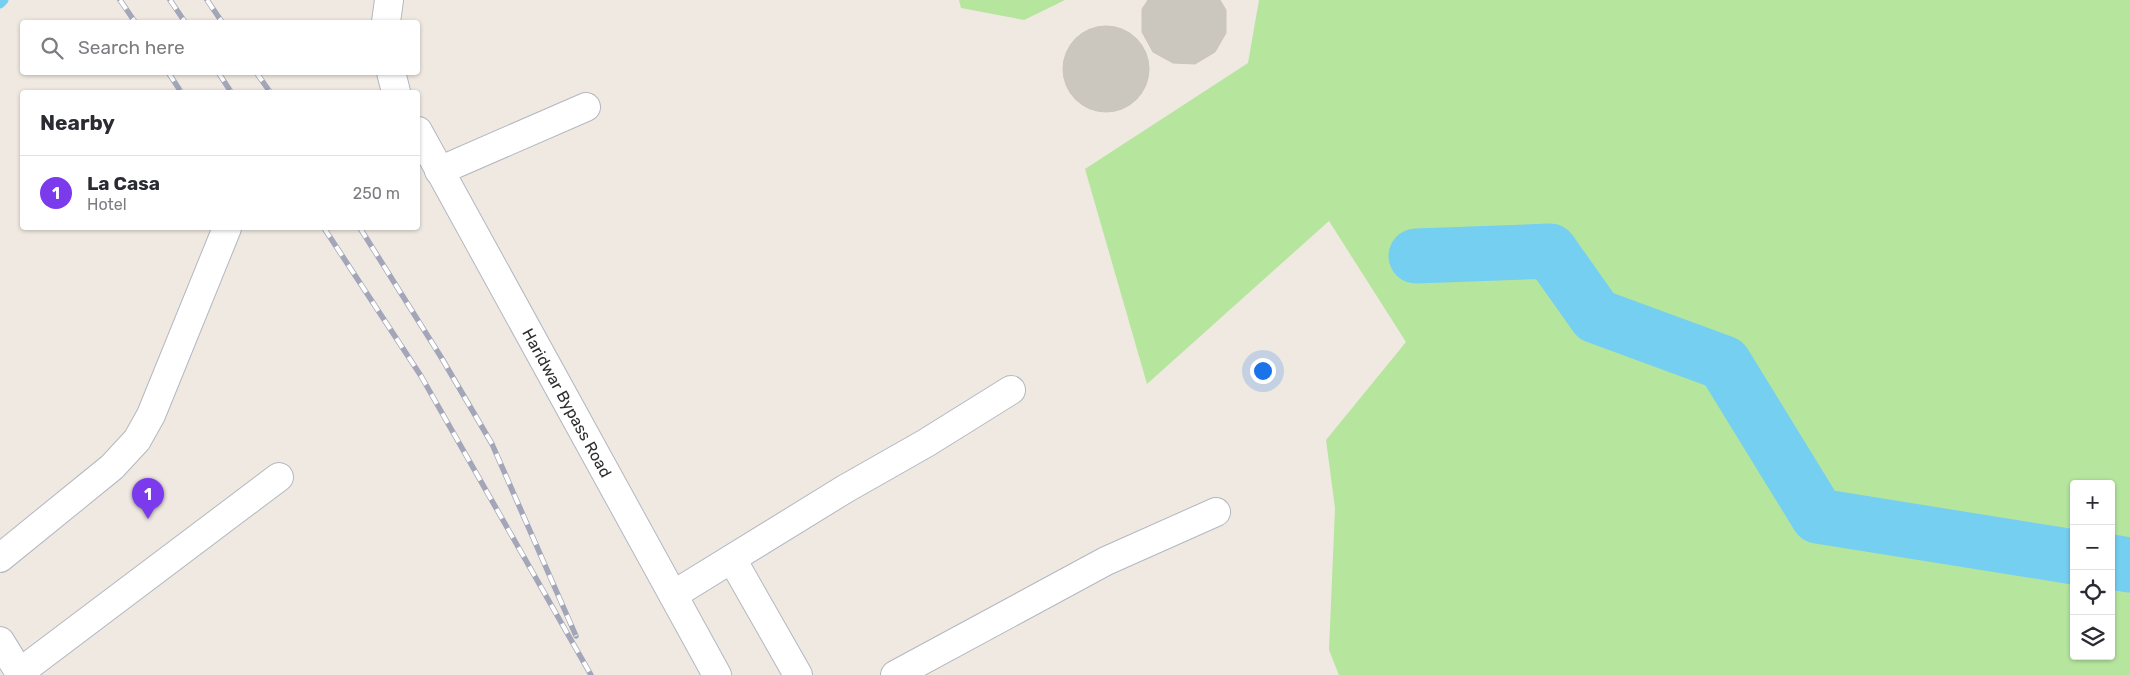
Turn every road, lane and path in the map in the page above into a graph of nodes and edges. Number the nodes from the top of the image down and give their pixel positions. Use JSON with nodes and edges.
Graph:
{"nodes":[{"id":1,"x":389,"y":0,"type":"edge"},
{"id":2,"x":386,"y":20,"type":"edge"},
{"id":3,"x":586,"y":107,"type":"dead end"},
{"id":4,"x":420,"y":135,"type":"edge"},
{"id":5,"x":439,"y":171,"type":"junction"},
{"id":6,"x":226,"y":230,"type":"edge"},
{"id":7,"x":1011,"y":390,"type":"dead end"},
{"id":8,"x":279,"y":477,"type":"dead end"},
{"id":9,"x":1216,"y":512,"type":"dead end"},
{"id":10,"x":0,"y":558,"type":"edge"},
{"id":11,"x":732,"y":558,"type":"junction"},
{"id":12,"x":673,"y":595,"type":"junction"},
{"id":13,"x":0,"y":641,"type":"edge"},
{"id":14,"x":20,"y":674,"type":"edge"},
{"id":15,"x":717,"y":675,"type":"edge"},
{"id":16,"x":798,"y":675,"type":"edge"},
{"id":17,"x":895,"y":675,"type":"edge"}],
"edges":[{"from":1,"to":2,"type":"street"},
{"from":3,"to":5,"type":"street"},
{"from":4,"to":5,"type":"street","name":"Haridwar Bypass Road"},
{"from":5,"to":12,"type":"street","name":"Haridwar Bypass Road"},
{"from":6,"to":10,"type":"street"},
{"from":7,"to":11,"type":"street"},
{"from":8,"to":14,"type":"street"},
{"from":9,"to":17,"type":"street"},
{"from":11,"to":12,"type":"street"},
{"from":11,"to":16,"type":"street"},
{"from":12,"to":15,"type":"street","name":"Haridwar Bypass Road"},
{"from":13,"to":14,"type":"street"}]}
